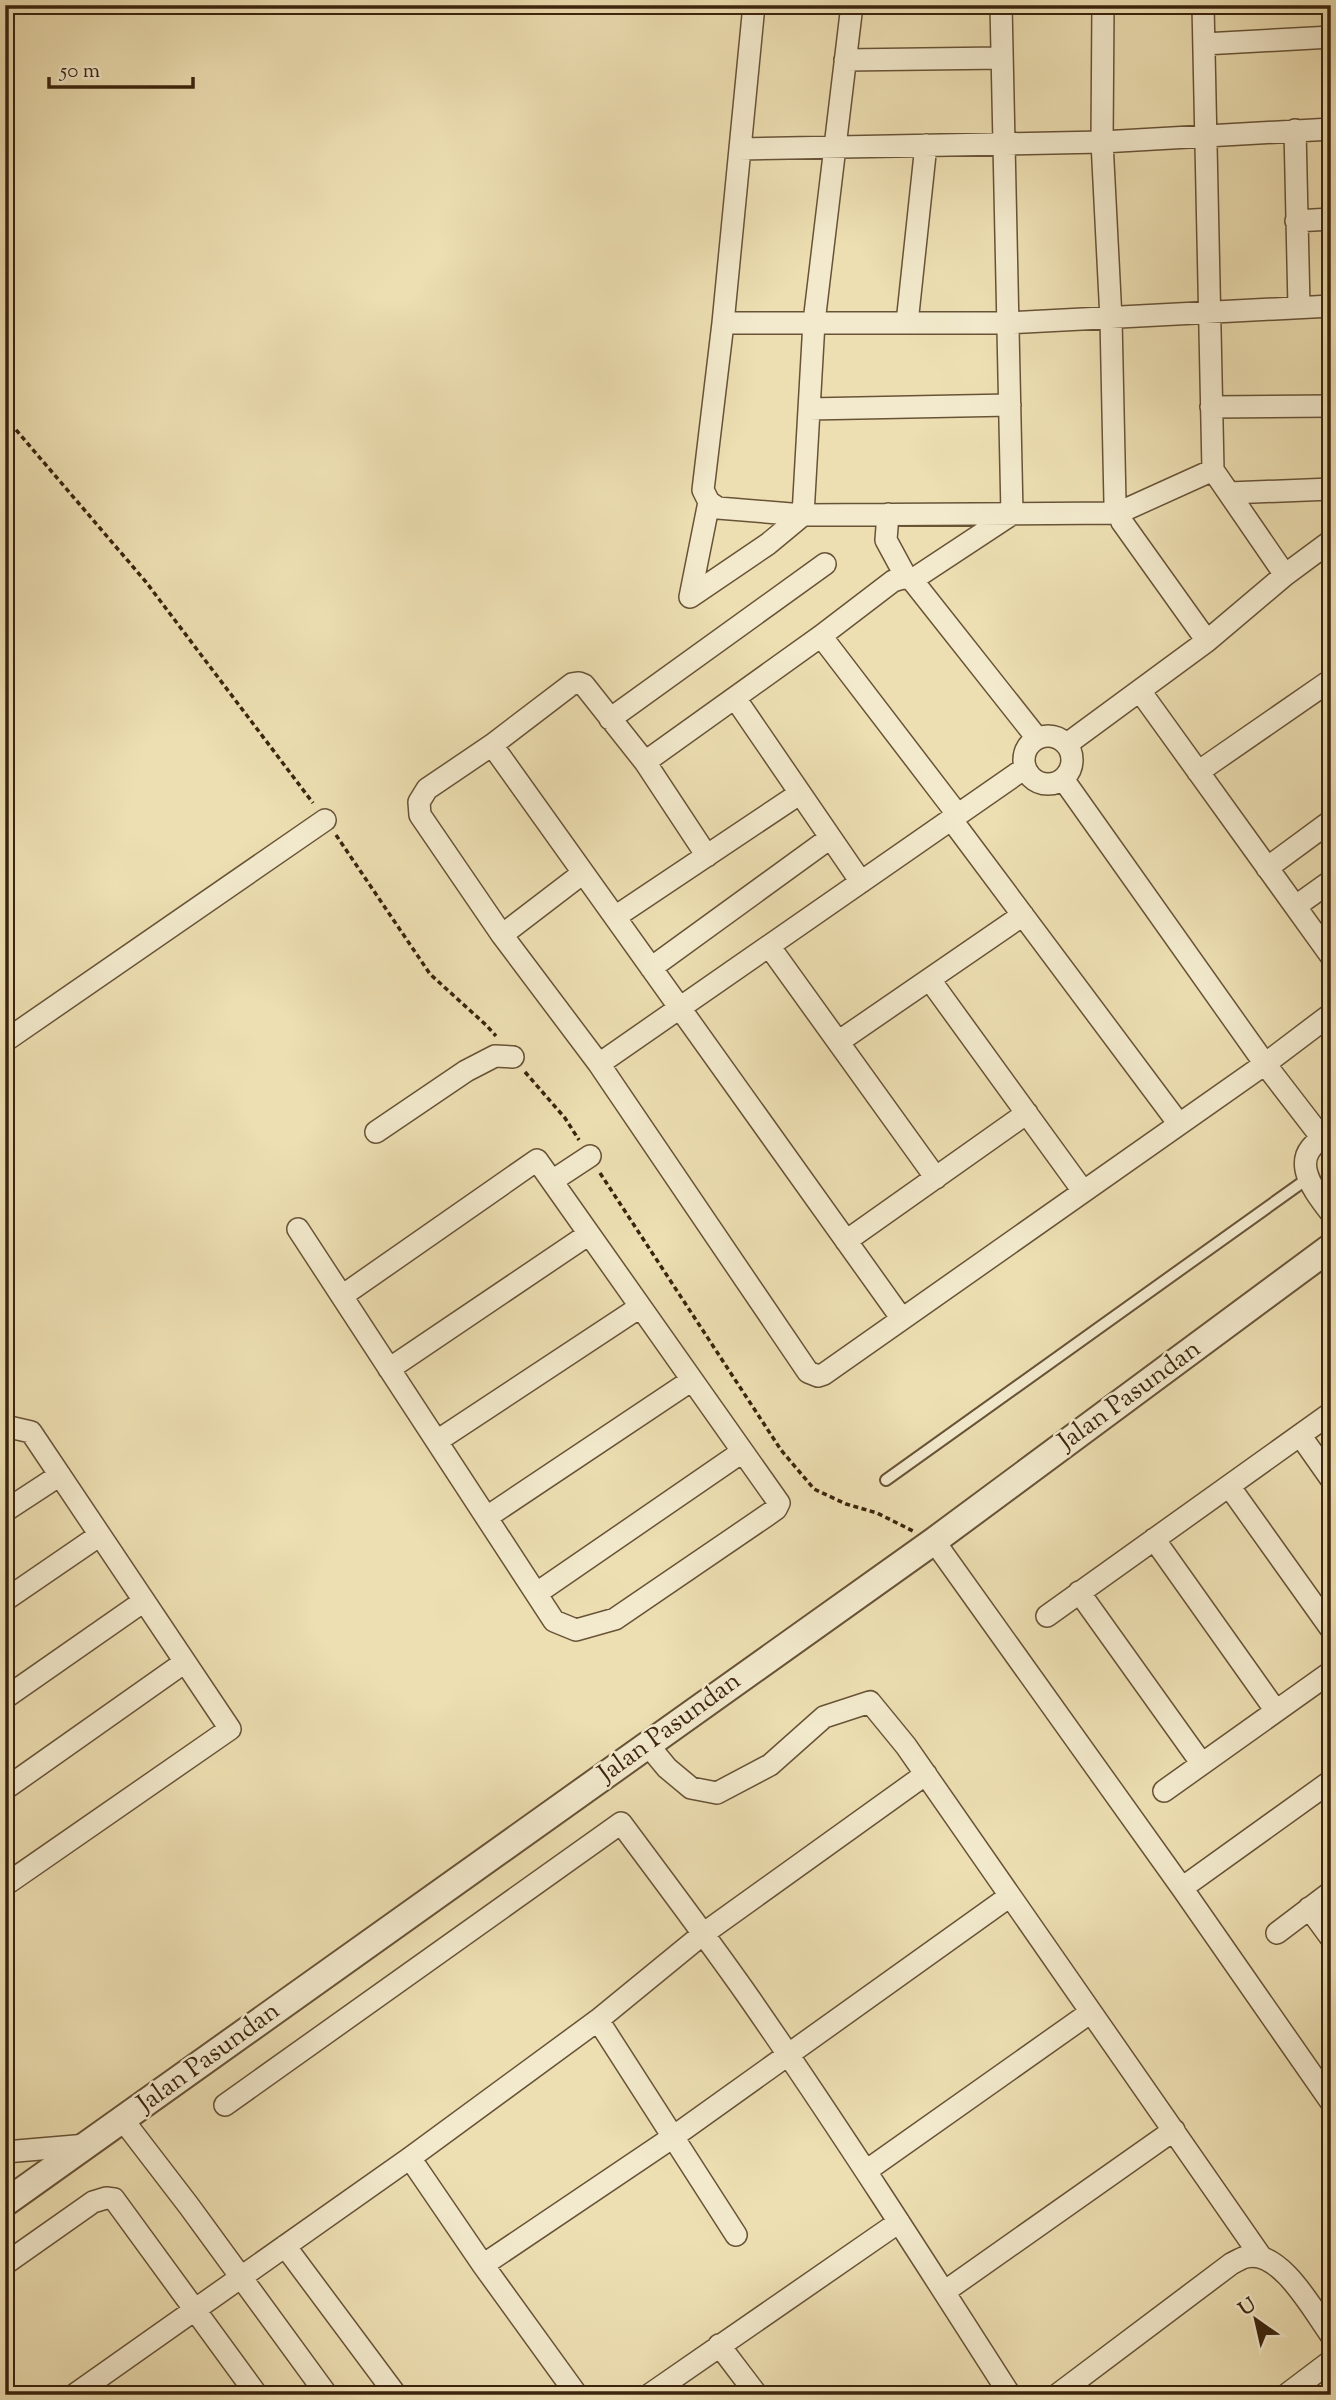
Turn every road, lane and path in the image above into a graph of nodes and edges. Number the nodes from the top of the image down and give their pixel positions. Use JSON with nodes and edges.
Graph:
{"nodes":[{"id":1,"x":754,"y":5,"type":"edge"},
{"id":2,"x":852,"y":5,"type":"edge"},
{"id":3,"x":1001,"y":5,"type":"edge"},
{"id":4,"x":1103,"y":5,"type":"edge"},
{"id":5,"x":1203,"y":5,"type":"edge"},
{"id":6,"x":1331,"y":37,"type":"edge"},
{"id":7,"x":1204,"y":44,"type":"junction"},
{"id":8,"x":1002,"y":58,"type":"junction"},
{"id":9,"x":845,"y":60,"type":"junction"},
{"id":10,"x":1331,"y":129,"type":"edge"},
{"id":11,"x":1295,"y":130,"type":"junction"},
{"id":12,"x":1205,"y":135,"type":"junction"},
{"id":13,"x":1102,"y":142,"type":"junction"},
{"id":14,"x":1004,"y":143,"type":"junction"},
{"id":15,"x":926,"y":145,"type":"junction"},
{"id":16,"x":835,"y":147,"type":"junction"},
{"id":17,"x":740,"y":149,"type":"junction"},
{"id":18,"x":1331,"y":219,"type":"edge"},
{"id":19,"x":1296,"y":221,"type":"junction"},
{"id":20,"x":1331,"y":306,"type":"edge"},
{"id":21,"x":1299,"y":307,"type":"junction"},
{"id":22,"x":1210,"y":314,"type":"junction"},
{"id":23,"x":1111,"y":319,"type":"junction"},
{"id":24,"x":723,"y":323,"type":"junction"},
{"id":25,"x":814,"y":323,"type":"junction"},
{"id":26,"x":907,"y":323,"type":"junction"},
{"id":27,"x":1008,"y":323,"type":"junction"},
{"id":28,"x":1010,"y":405,"type":"junction"},
{"id":29,"x":1331,"y":406,"type":"edge"},
{"id":30,"x":1211,"y":407,"type":"junction"},
{"id":31,"x":809,"y":409,"type":"junction"},
{"id":32,"x":5,"y":417,"type":"edge"},
{"id":33,"x":1213,"y":470,"type":"junction"},
{"id":34,"x":1331,"y":489,"type":"edge"},
{"id":35,"x":1229,"y":493,"type":"junction"},
{"id":36,"x":709,"y":502,"type":"junction"},
{"id":37,"x":1118,"y":513,"type":"junction"},
{"id":38,"x":888,"y":514,"type":"junction"},
{"id":39,"x":1012,"y":514,"type":"junction"},
{"id":40,"x":803,"y":515,"type":"junction"},
{"id":41,"x":1331,"y":541,"type":"edge"},
{"id":42,"x":825,"y":564,"type":"dead end"},
{"id":43,"x":1285,"y":575,"type":"junction"},
{"id":44,"x":909,"y":578,"type":"junction"},
{"id":45,"x":821,"y":636,"type":"junction"},
{"id":46,"x":1207,"y":641,"type":"junction"},
{"id":47,"x":1331,"y":680,"type":"edge"},
{"id":48,"x":1140,"y":691,"type":"junction"},
{"id":49,"x":735,"y":698,"type":"junction"},
{"id":50,"x":610,"y":719,"type":"junction"},
{"id":51,"x":1037,"y":738,"type":"junction"},
{"id":52,"x":1067,"y":744,"type":"junction"},
{"id":53,"x":492,"y":745,"type":"junction"},
{"id":54,"x":645,"y":762,"type":"junction"},
{"id":55,"x":1025,"y":768,"type":"junction"},
{"id":56,"x":1198,"y":772,"type":"junction"},
{"id":57,"x":1063,"y":779,"type":"junction"},
{"id":58,"x":799,"y":794,"type":"junction"},
{"id":59,"x":954,"y":817,"type":"junction"},
{"id":60,"x":325,"y":820,"type":"junction"},
{"id":61,"x":1331,"y":821,"type":"edge"},
{"id":62,"x":830,"y":838,"type":"junction"},
{"id":63,"x":707,"y":856,"type":"junction"},
{"id":64,"x":1267,"y":868,"type":"junction"},
{"id":65,"x":583,"y":873,"type":"junction"},
{"id":66,"x":1331,"y":881,"type":"edge"},
{"id":67,"x":861,"y":882,"type":"junction"},
{"id":68,"x":1296,"y":906,"type":"junction"},
{"id":69,"x":1023,"y":915,"type":"junction"},
{"id":70,"x":615,"y":917,"type":"junction"},
{"id":71,"x":502,"y":935,"type":"junction"},
{"id":72,"x":769,"y":946,"type":"junction"},
{"id":73,"x":1331,"y":956,"type":"edge"},
{"id":74,"x":650,"y":968,"type":"junction"},
{"id":75,"x":930,"y":980,"type":"junction"},
{"id":76,"x":680,"y":1009,"type":"junction"},
{"id":77,"x":1331,"y":1014,"type":"edge"},
{"id":78,"x":5,"y":1041,"type":"edge"},
{"id":79,"x":838,"y":1042,"type":"junction"},
{"id":80,"x":513,"y":1057,"type":"junction"},
{"id":81,"x":1265,"y":1063,"type":"junction"},
{"id":82,"x":599,"y":1064,"type":"junction"},
{"id":83,"x":1027,"y":1113,"type":"junction"},
{"id":84,"x":1179,"y":1124,"type":"junction"},
{"id":85,"x":376,"y":1132,"type":"dead end"},
{"id":86,"x":1326,"y":1136,"type":"edge"},
{"id":87,"x":590,"y":1156,"type":"junction"},
{"id":88,"x":936,"y":1178,"type":"junction"},
{"id":89,"x":1307,"y":1179,"type":"junction"},
{"id":90,"x":552,"y":1181,"type":"junction"},
{"id":91,"x":1083,"y":1191,"type":"junction"},
{"id":92,"x":1331,"y":1213,"type":"edge"},
{"id":93,"x":298,"y":1229,"type":"dead end"},
{"id":94,"x":589,"y":1234,"type":"junction"},
{"id":95,"x":846,"y":1241,"type":"junction"},
{"id":96,"x":1331,"y":1247,"type":"edge"},
{"id":97,"x":342,"y":1296,"type":"junction"},
{"id":98,"x":640,"y":1307,"type":"junction"},
{"id":99,"x":902,"y":1319,"type":"junction"},
{"id":100,"x":389,"y":1368,"type":"junction"},
{"id":101,"x":692,"y":1380,"type":"junction"},
{"id":102,"x":1331,"y":1413,"type":"edge"},
{"id":103,"x":5,"y":1426,"type":"edge"},
{"id":104,"x":1300,"y":1435,"type":"junction"},
{"id":105,"x":437,"y":1441,"type":"junction"},
{"id":106,"x":742,"y":1452,"type":"junction"},
{"id":107,"x":60,"y":1475,"type":"junction"},
{"id":108,"x":1331,"y":1479,"type":"edge"},
{"id":109,"x":886,"y":1480,"type":"dead end"},
{"id":110,"x":1229,"y":1486,"type":"junction"},
{"id":111,"x":5,"y":1511,"type":"edge"},
{"id":112,"x":487,"y":1517,"type":"junction"},
{"id":113,"x":100,"y":1535,"type":"junction"},
{"id":114,"x":1154,"y":1539,"type":"junction"},
{"id":115,"x":933,"y":1541,"type":"junction"},
{"id":116,"x":1079,"y":1592,"type":"junction"},
{"id":117,"x":537,"y":1593,"type":"junction"},
{"id":118,"x":5,"y":1600,"type":"edge"},
{"id":119,"x":144,"y":1601,"type":"junction"},
{"id":120,"x":1047,"y":1616,"type":"dead end"},
{"id":121,"x":1331,"y":1629,"type":"edge"},
{"id":122,"x":185,"y":1662,"type":"junction"},
{"id":123,"x":1331,"y":1672,"type":"edge"},
{"id":124,"x":5,"y":1698,"type":"edge"},
{"id":125,"x":1276,"y":1711,"type":"junction"},
{"id":126,"x":648,"y":1745,"type":"junction"},
{"id":127,"x":1202,"y":1764,"type":"junction"},
{"id":128,"x":926,"y":1773,"type":"junction"},
{"id":129,"x":1331,"y":1781,"type":"edge"},
{"id":130,"x":5,"y":1789,"type":"edge"},
{"id":131,"x":1164,"y":1791,"type":"dead end"},
{"id":132,"x":5,"y":1885,"type":"edge"},
{"id":133,"x":1182,"y":1888,"type":"junction"},
{"id":134,"x":1331,"y":1892,"type":"edge"},
{"id":135,"x":1010,"y":1896,"type":"junction"},
{"id":136,"x":1309,"y":1908,"type":"junction"},
{"id":137,"x":1277,"y":1933,"type":"dead end"},
{"id":138,"x":703,"y":1934,"type":"junction"},
{"id":139,"x":1331,"y":1938,"type":"edge"},
{"id":140,"x":1091,"y":2012,"type":"junction"},
{"id":141,"x":598,"y":2020,"type":"junction"},
{"id":142,"x":788,"y":2055,"type":"junction"},
{"id":143,"x":1331,"y":2102,"type":"edge"},
{"id":144,"x":225,"y":2105,"type":"dead end"},
{"id":145,"x":124,"y":2120,"type":"junction"},
{"id":146,"x":1174,"y":2130,"type":"junction"},
{"id":147,"x":673,"y":2137,"type":"junction"},
{"id":148,"x":88,"y":2145,"type":"junction"},
{"id":149,"x":5,"y":2152,"type":"edge"},
{"id":150,"x":411,"y":2158,"type":"junction"},
{"id":151,"x":866,"y":2171,"type":"junction"},
{"id":152,"x":5,"y":2203,"type":"edge"},
{"id":153,"x":900,"y":2222,"type":"junction"},
{"id":154,"x":736,"y":2235,"type":"dead end"},
{"id":155,"x":285,"y":2246,"type":"junction"},
{"id":156,"x":1262,"y":2258,"type":"junction"},
{"id":157,"x":5,"y":2264,"type":"edge"},
{"id":158,"x":483,"y":2265,"type":"junction"},
{"id":159,"x":241,"y":2277,"type":"junction"},
{"id":160,"x":944,"y":2292,"type":"junction"},
{"id":161,"x":194,"y":2309,"type":"junction"},
{"id":162,"x":1331,"y":2335,"type":"edge"},
{"id":163,"x":719,"y":2345,"type":"junction"},
{"id":164,"x":1331,"y":2361,"type":"edge"},
{"id":165,"x":74,"y":2395,"type":"edge"},
{"id":166,"x":257,"y":2395,"type":"edge"},
{"id":167,"x":327,"y":2395,"type":"edge"},
{"id":168,"x":396,"y":2395,"type":"edge"},
{"id":169,"x":577,"y":2395,"type":"edge"},
{"id":170,"x":649,"y":2395,"type":"edge"},
{"id":171,"x":757,"y":2395,"type":"edge"},
{"id":172,"x":1010,"y":2395,"type":"edge"},
{"id":173,"x":1057,"y":2395,"type":"edge"},
{"id":174,"x":1286,"y":2395,"type":"edge"}],
"edges":[{"from":1,"to":17,"type":"street"},
{"from":2,"to":9,"type":"street"},
{"from":3,"to":8,"type":"street"},
{"from":4,"to":13,"type":"street"},
{"from":5,"to":7,"type":"street"},
{"from":6,"to":7,"type":"street"},
{"from":7,"to":12,"type":"street"},
{"from":8,"to":9,"type":"street"},
{"from":8,"to":14,"type":"street"},
{"from":9,"to":16,"type":"street"},
{"from":10,"to":11,"type":"street"},
{"from":11,"to":12,"type":"street"},
{"from":11,"to":19,"type":"street"},
{"from":12,"to":13,"type":"street"},
{"from":12,"to":22,"type":"street"},
{"from":13,"to":14,"type":"street"},
{"from":13,"to":23,"type":"street"},
{"from":14,"to":15,"type":"street"},
{"from":14,"to":27,"type":"street"},
{"from":15,"to":16,"type":"street"},
{"from":15,"to":26,"type":"street"},
{"from":16,"to":17,"type":"street"},
{"from":16,"to":25,"type":"street"},
{"from":17,"to":24,"type":"street"},
{"from":18,"to":19,"type":"street"},
{"from":19,"to":21,"type":"street"},
{"from":20,"to":21,"type":"street"},
{"from":21,"to":22,"type":"street"},
{"from":22,"to":23,"type":"street"},
{"from":22,"to":30,"type":"street"},
{"from":23,"to":27,"type":"street"},
{"from":23,"to":37,"type":"street"},
{"from":24,"to":25,"type":"street"},
{"from":24,"to":36,"type":"street"},
{"from":25,"to":26,"type":"street"},
{"from":25,"to":31,"type":"street"},
{"from":26,"to":27,"type":"street"},
{"from":27,"to":28,"type":"street"},
{"from":28,"to":31,"type":"street"},
{"from":28,"to":39,"type":"street"},
{"from":29,"to":30,"type":"street"},
{"from":30,"to":33,"type":"street"},
{"from":31,"to":40,"type":"street"},
{"from":32,"to":60,"type":"path"},
{"from":33,"to":35,"type":"street"},
{"from":33,"to":37,"type":"street"},
{"from":34,"to":35,"type":"street"},
{"from":35,"to":43,"type":"street"},
{"from":36,"to":40,"type":"street"},
{"from":36,"to":40,"type":"street"},
{"from":37,"to":39,"type":"street"},
{"from":37,"to":46,"type":"street"},
{"from":38,"to":39,"type":"street"},
{"from":38,"to":40,"type":"street"},
{"from":38,"to":44,"type":"street"},
{"from":39,"to":44,"type":"street"},
{"from":41,"to":43,"type":"street"},
{"from":42,"to":50,"type":"street"},
{"from":43,"to":46,"type":"street"},
{"from":44,"to":45,"type":"street"},
{"from":44,"to":51,"type":"street"},
{"from":45,"to":49,"type":"street"},
{"from":45,"to":59,"type":"street"},
{"from":46,"to":48,"type":"street"},
{"from":47,"to":56,"type":"street"},
{"from":48,"to":52,"type":"street"},
{"from":48,"to":56,"type":"street"},
{"from":49,"to":54,"type":"street"},
{"from":49,"to":58,"type":"street"},
{"from":50,"to":53,"type":"street"},
{"from":50,"to":54,"type":"street"},
{"from":51,"to":52,"type":"street"},
{"from":51,"to":55,"type":"street"},
{"from":52,"to":57,"type":"street"},
{"from":53,"to":65,"type":"street"},
{"from":53,"to":71,"type":"street"},
{"from":54,"to":63,"type":"street"},
{"from":55,"to":57,"type":"street"},
{"from":55,"to":59,"type":"street"},
{"from":56,"to":64,"type":"street"},
{"from":57,"to":81,"type":"street"},
{"from":58,"to":62,"type":"street"},
{"from":58,"to":63,"type":"street"},
{"from":59,"to":67,"type":"street"},
{"from":59,"to":69,"type":"street"},
{"from":60,"to":78,"type":"street"},
{"from":60,"to":80,"type":"path"},
{"from":61,"to":64,"type":"street"},
{"from":62,"to":67,"type":"street"},
{"from":62,"to":74,"type":"street"},
{"from":63,"to":70,"type":"street"},
{"from":64,"to":68,"type":"street"},
{"from":65,"to":70,"type":"street"},
{"from":65,"to":71,"type":"street"},
{"from":66,"to":68,"type":"street"},
{"from":67,"to":72,"type":"street"},
{"from":68,"to":73,"type":"street"},
{"from":69,"to":75,"type":"street"},
{"from":69,"to":84,"type":"street"},
{"from":70,"to":74,"type":"street"},
{"from":71,"to":82,"type":"street"},
{"from":72,"to":76,"type":"street"},
{"from":72,"to":79,"type":"street"},
{"from":74,"to":76,"type":"street"},
{"from":75,"to":79,"type":"street"},
{"from":75,"to":83,"type":"street"},
{"from":76,"to":82,"type":"street"},
{"from":76,"to":95,"type":"street"},
{"from":77,"to":81,"type":"street"},
{"from":79,"to":88,"type":"street"},
{"from":80,"to":85,"type":"street"},
{"from":80,"to":87,"type":"path"},
{"from":81,"to":84,"type":"street"},
{"from":81,"to":86,"type":"street"},
{"from":82,"to":99,"type":"street"},
{"from":83,"to":88,"type":"street"},
{"from":83,"to":91,"type":"street"},
{"from":84,"to":91,"type":"street"},
{"from":86,"to":89,"type":"street"},
{"from":87,"to":90,"type":"street"},
{"from":87,"to":115,"type":"path"},
{"from":88,"to":95,"type":"street"},
{"from":89,"to":92,"type":"street"},
{"from":89,"to":109,"type":"lane"},
{"from":90,"to":94,"type":"street"},
{"from":90,"to":97,"type":"street"},
{"from":91,"to":99,"type":"street"},
{"from":93,"to":97,"type":"street"},
{"from":94,"to":98,"type":"street"},
{"from":94,"to":100,"type":"street"},
{"from":95,"to":99,"type":"street"},
{"from":96,"to":115,"type":"street","name":"Jalan Pasundan"},
{"from":97,"to":100,"type":"street"},
{"from":98,"to":101,"type":"street"},
{"from":98,"to":105,"type":"street"},
{"from":100,"to":105,"type":"street"},
{"from":101,"to":106,"type":"street"},
{"from":101,"to":112,"type":"street"},
{"from":102,"to":104,"type":"street"},
{"from":103,"to":107,"type":"street"},
{"from":104,"to":108,"type":"street"},
{"from":104,"to":110,"type":"street"},
{"from":105,"to":112,"type":"street"},
{"from":106,"to":117,"type":"street"},
{"from":106,"to":117,"type":"street"},
{"from":107,"to":111,"type":"street"},
{"from":107,"to":113,"type":"street"},
{"from":110,"to":114,"type":"street"},
{"from":110,"to":121,"type":"street"},
{"from":112,"to":117,"type":"street"},
{"from":113,"to":118,"type":"street"},
{"from":113,"to":119,"type":"street"},
{"from":114,"to":116,"type":"street"},
{"from":114,"to":125,"type":"street"},
{"from":115,"to":126,"type":"street","name":"Jalan Pasundan"},
{"from":115,"to":133,"type":"street"},
{"from":116,"to":120,"type":"street"},
{"from":116,"to":127,"type":"street"},
{"from":119,"to":122,"type":"street"},
{"from":119,"to":124,"type":"street"},
{"from":122,"to":130,"type":"street"},
{"from":122,"to":132,"type":"street"},
{"from":123,"to":125,"type":"street"},
{"from":125,"to":127,"type":"street"},
{"from":126,"to":128,"type":"street"},
{"from":126,"to":145,"type":"street","name":"Jalan Pasundan"},
{"from":127,"to":131,"type":"street"},
{"from":128,"to":135,"type":"street"},
{"from":128,"to":138,"type":"street"},
{"from":129,"to":133,"type":"street"},
{"from":133,"to":143,"type":"street"},
{"from":134,"to":136,"type":"street"},
{"from":135,"to":140,"type":"street"},
{"from":135,"to":142,"type":"street"},
{"from":136,"to":137,"type":"street"},
{"from":136,"to":139,"type":"street"},
{"from":138,"to":141,"type":"street"},
{"from":138,"to":142,"type":"street"},
{"from":138,"to":144,"type":"street"},
{"from":140,"to":146,"type":"street"},
{"from":140,"to":151,"type":"street"},
{"from":141,"to":147,"type":"street"},
{"from":141,"to":150,"type":"street"},
{"from":142,"to":147,"type":"street"},
{"from":142,"to":151,"type":"street"},
{"from":145,"to":148,"type":"street","name":"Jalan Pasundan"},
{"from":145,"to":159,"type":"street"},
{"from":146,"to":156,"type":"street"},
{"from":146,"to":160,"type":"street"},
{"from":147,"to":154,"type":"street"},
{"from":147,"to":158,"type":"street"},
{"from":148,"to":149,"type":"street"},
{"from":148,"to":152,"type":"street","name":"Jalan Pasundan"},
{"from":150,"to":155,"type":"street"},
{"from":150,"to":158,"type":"street"},
{"from":151,"to":153,"type":"street"},
{"from":153,"to":160,"type":"street"},
{"from":153,"to":163,"type":"street"},
{"from":155,"to":159,"type":"street"},
{"from":155,"to":168,"type":"street"},
{"from":156,"to":162,"type":"street"},
{"from":156,"to":173,"type":"street"},
{"from":157,"to":161,"type":"street"},
{"from":158,"to":169,"type":"street"},
{"from":159,"to":161,"type":"street"},
{"from":159,"to":167,"type":"street"},
{"from":160,"to":172,"type":"street"},
{"from":161,"to":165,"type":"street"},
{"from":161,"to":166,"type":"street"},
{"from":163,"to":170,"type":"street"},
{"from":163,"to":171,"type":"street"},
{"from":164,"to":174,"type":"street"}]}
